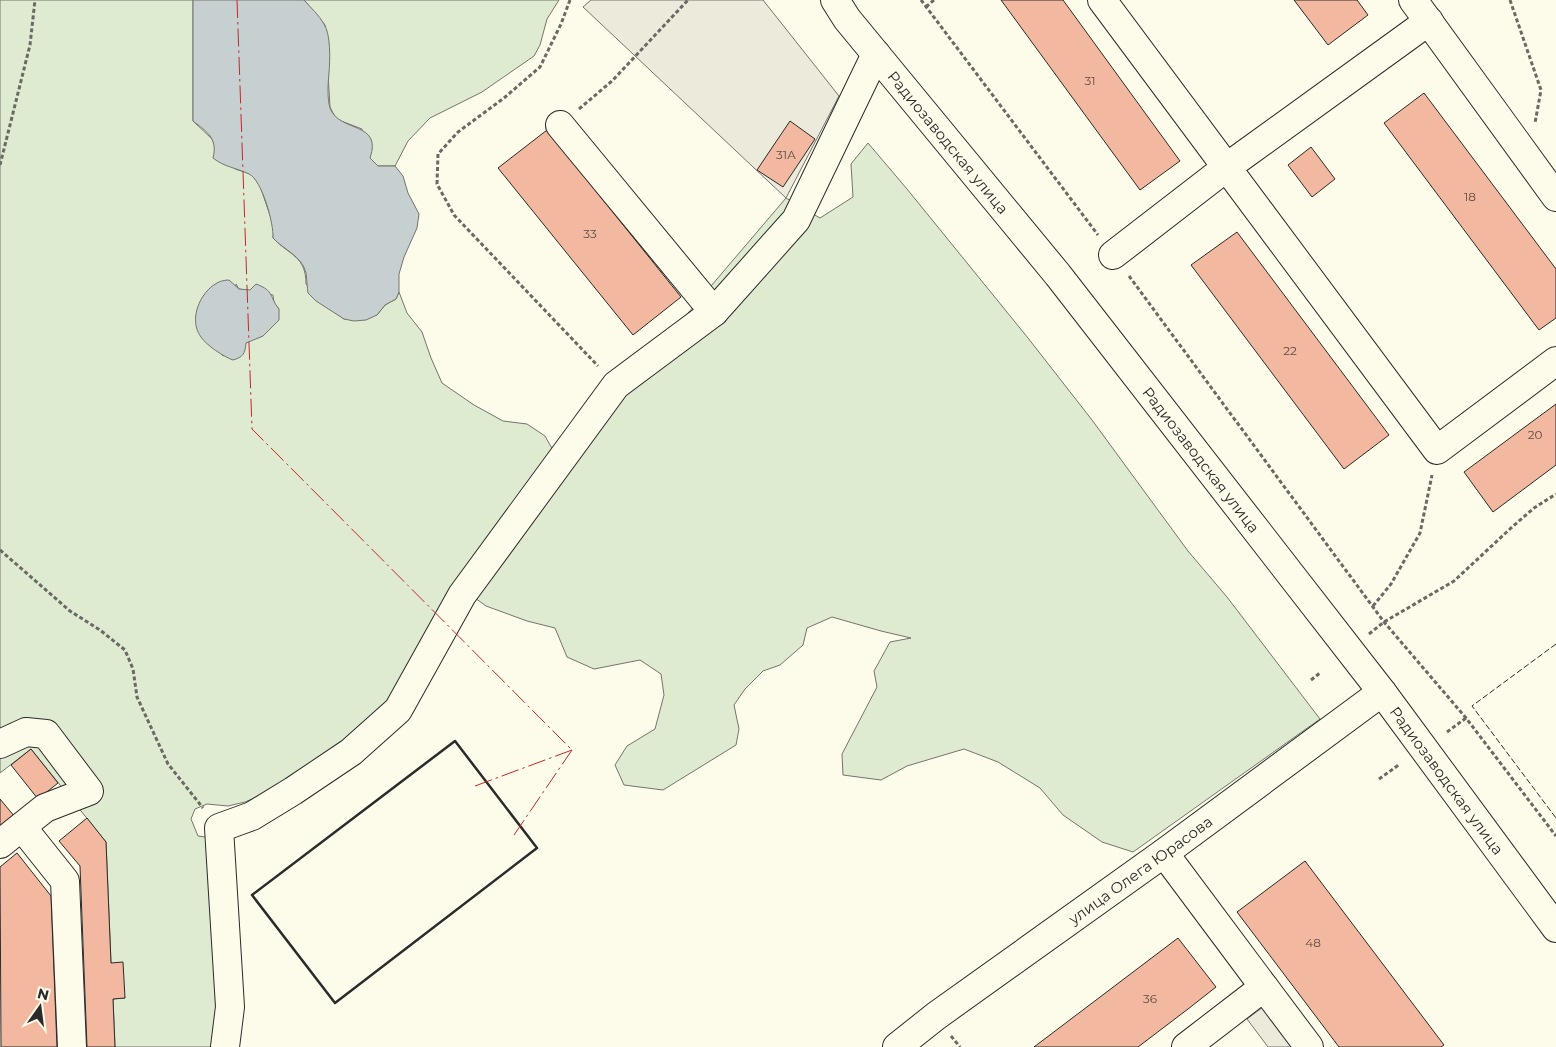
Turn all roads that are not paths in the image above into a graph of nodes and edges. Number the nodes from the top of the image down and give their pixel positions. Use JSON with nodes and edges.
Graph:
{"nodes":[{"id":1,"x":835,"y":0,"type":"edge"},
{"id":2,"x":1102,"y":0,"type":"edge"},
{"id":3,"x":1421,"y":11,"type":"edge"},
{"id":4,"x":876,"y":54,"type":"junction"},
{"id":5,"x":560,"y":125,"type":"road end"},
{"id":6,"x":1227,"y":167,"type":"junction"},
{"id":7,"x":1556,"y":197,"type":"edge"},
{"id":8,"x":1113,"y":254,"type":"road end"},
{"id":9,"x":714,"y":312,"type":"junction"},
{"id":10,"x":1556,"y":361,"type":"edge"},
{"id":11,"x":1382,"y":692,"type":"junction"},
{"id":12,"x":0,"y":744,"type":"edge"},
{"id":13,"x":22,"y":827,"type":"junction"},
{"id":14,"x":0,"y":844,"type":"edge"},
{"id":15,"x":1164,"y":853,"type":"junction"},
{"id":16,"x":1556,"y":928,"type":"edge"},
{"id":17,"x":1264,"y":987,"type":"junction"},
{"id":18,"x":72,"y":1047,"type":"edge"},
{"id":19,"x":225,"y":1047,"type":"edge"},
{"id":20,"x":897,"y":1047,"type":"edge"},
{"id":21,"x":1186,"y":1047,"type":"edge"},
{"id":22,"x":1309,"y":1047,"type":"edge"}],
"edges":[{"from":1,"to":4,"type":"street","name":"Радиозаводская улица"},
{"from":2,"to":6,"type":"street"},
{"from":3,"to":6,"type":"street"},
{"from":3,"to":7,"type":"street"},
{"from":4,"to":9,"type":"street"},
{"from":4,"to":11,"type":"street","name":"Радиозаводская улица"},
{"from":5,"to":9,"type":"street"},
{"from":6,"to":8,"type":"street"},
{"from":6,"to":10,"type":"street"},
{"from":9,"to":19,"type":"street"},
{"from":11,"to":15,"type":"street","name":"улица Олега Юрасова"},
{"from":11,"to":16,"type":"street","name":"Радиозаводская улица"},
{"from":12,"to":13,"type":"street"},
{"from":13,"to":14,"type":"street"},
{"from":13,"to":18,"type":"street"},
{"from":15,"to":17,"type":"street"},
{"from":15,"to":20,"type":"street","name":"улица Олега Юрасова"},
{"from":17,"to":21,"type":"street"},
{"from":17,"to":22,"type":"street"}]}
